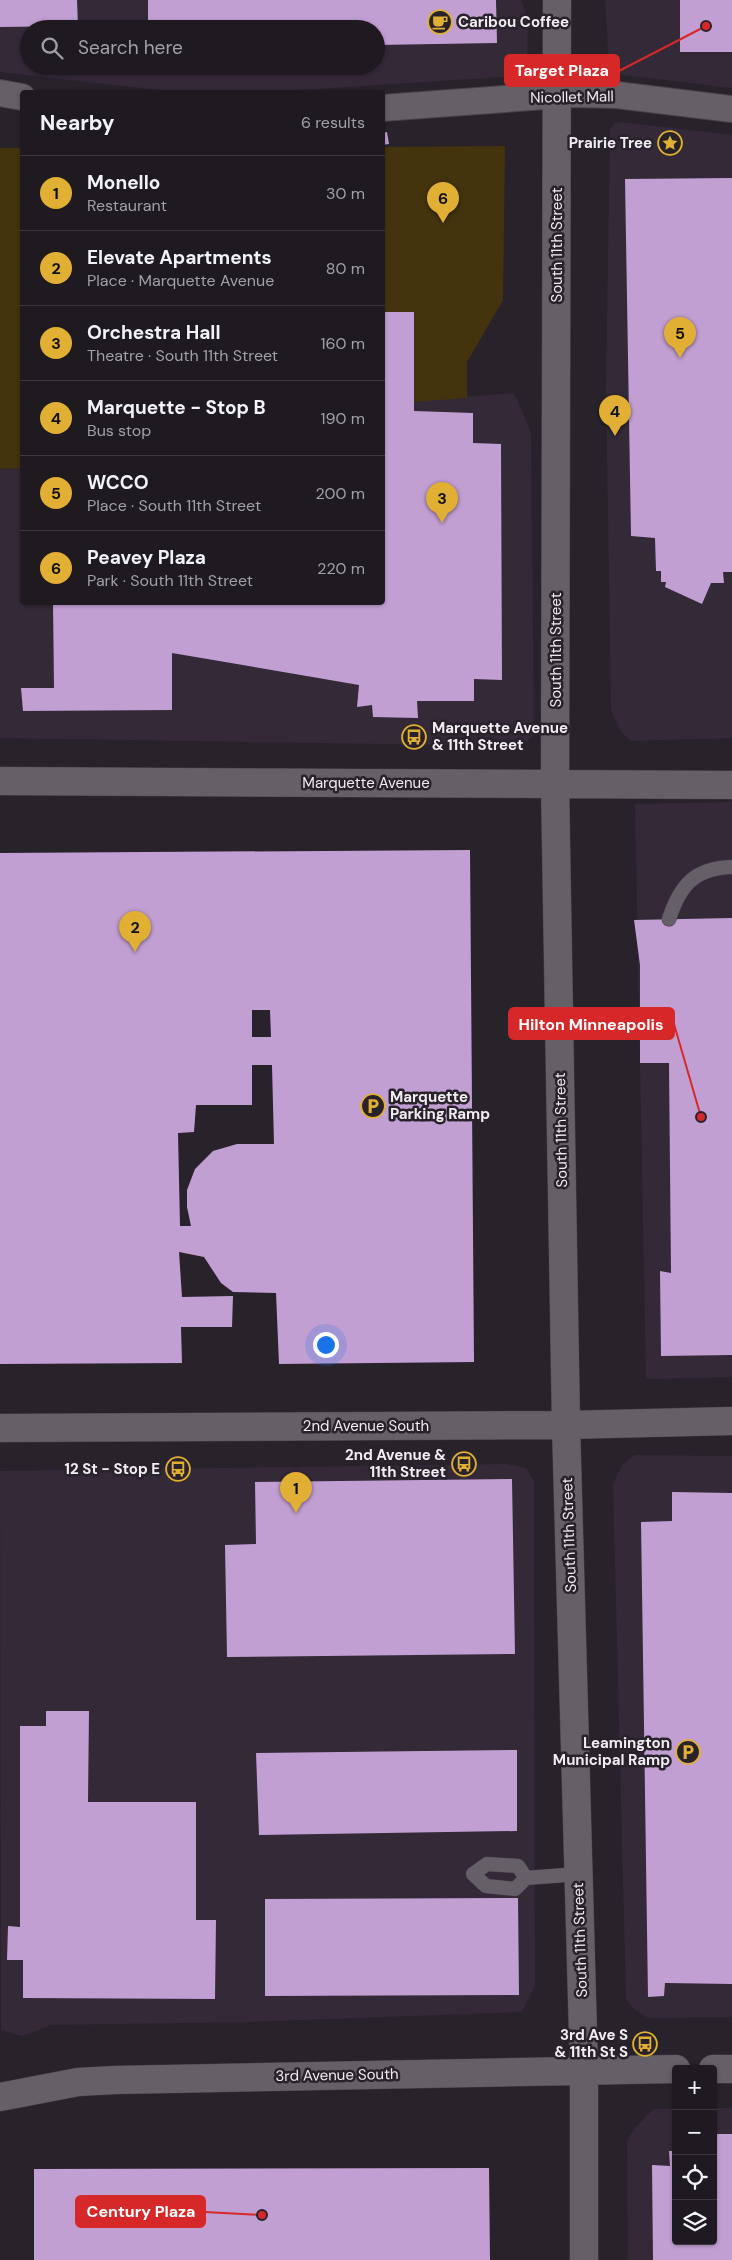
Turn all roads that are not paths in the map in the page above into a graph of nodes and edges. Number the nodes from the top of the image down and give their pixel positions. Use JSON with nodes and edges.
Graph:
{"nodes":[{"id":1,"x":557,"y":0,"type":"edge"},
{"id":2,"x":0,"y":93,"type":"edge"},
{"id":3,"x":557,"y":96,"type":"junction"},
{"id":4,"x":20,"y":97,"type":"edge"},
{"id":5,"x":385,"y":108,"type":"edge"},
{"id":6,"x":732,"y":109,"type":"edge"},
{"id":7,"x":0,"y":782,"type":"edge"},
{"id":8,"x":555,"y":784,"type":"junction"},
{"id":9,"x":732,"y":785,"type":"edge"},
{"id":10,"x":732,"y":867,"type":"edge"},
{"id":11,"x":669,"y":919,"type":"dead end"},
{"id":12,"x":732,"y":1421,"type":"edge"},
{"id":13,"x":566,"y":1425,"type":"junction"},
{"id":14,"x":0,"y":1428,"type":"edge"},
{"id":15,"x":578,"y":1874,"type":"junction"},
{"id":16,"x":526,"y":1878,"type":"dead end"},
{"id":17,"x":672,"y":2069,"type":"edge"},
{"id":18,"x":717,"y":2069,"type":"edge"},
{"id":19,"x":732,"y":2069,"type":"edge"},
{"id":20,"x":584,"y":2070,"type":"junction"},
{"id":21,"x":0,"y":2098,"type":"edge"},
{"id":22,"x":584,"y":2260,"type":"edge"}],
"edges":[{"from":1,"to":3,"type":"street","name":"South 11th Street"},
{"from":2,"to":4,"type":"street"},
{"from":3,"to":5,"type":"street","name":"Nicollet Mall"},
{"from":3,"to":6,"type":"street","name":"Nicollet Mall"},
{"from":3,"to":8,"type":"street","name":"South 11th Street"},
{"from":7,"to":8,"type":"street","name":"Marquette Avenue"},
{"from":8,"to":9,"type":"street","name":"Marquette Avenue"},
{"from":8,"to":13,"type":"street","name":"South 11th Street"},
{"from":10,"to":11,"type":"lane"},
{"from":12,"to":13,"type":"street","name":"2nd Avenue South"},
{"from":13,"to":14,"type":"street","name":"2nd Avenue South"},
{"from":13,"to":15,"type":"street","name":"South 11th Street"},
{"from":15,"to":16,"type":"lane"},
{"from":15,"to":20,"type":"street","name":"South 11th Street"},
{"from":17,"to":20,"type":"street","name":"3rd Avenue South"},
{"from":18,"to":19,"type":"street"},
{"from":20,"to":21,"type":"street","name":"3rd Avenue South"},
{"from":20,"to":22,"type":"street","name":"South 11th Street"}]}
